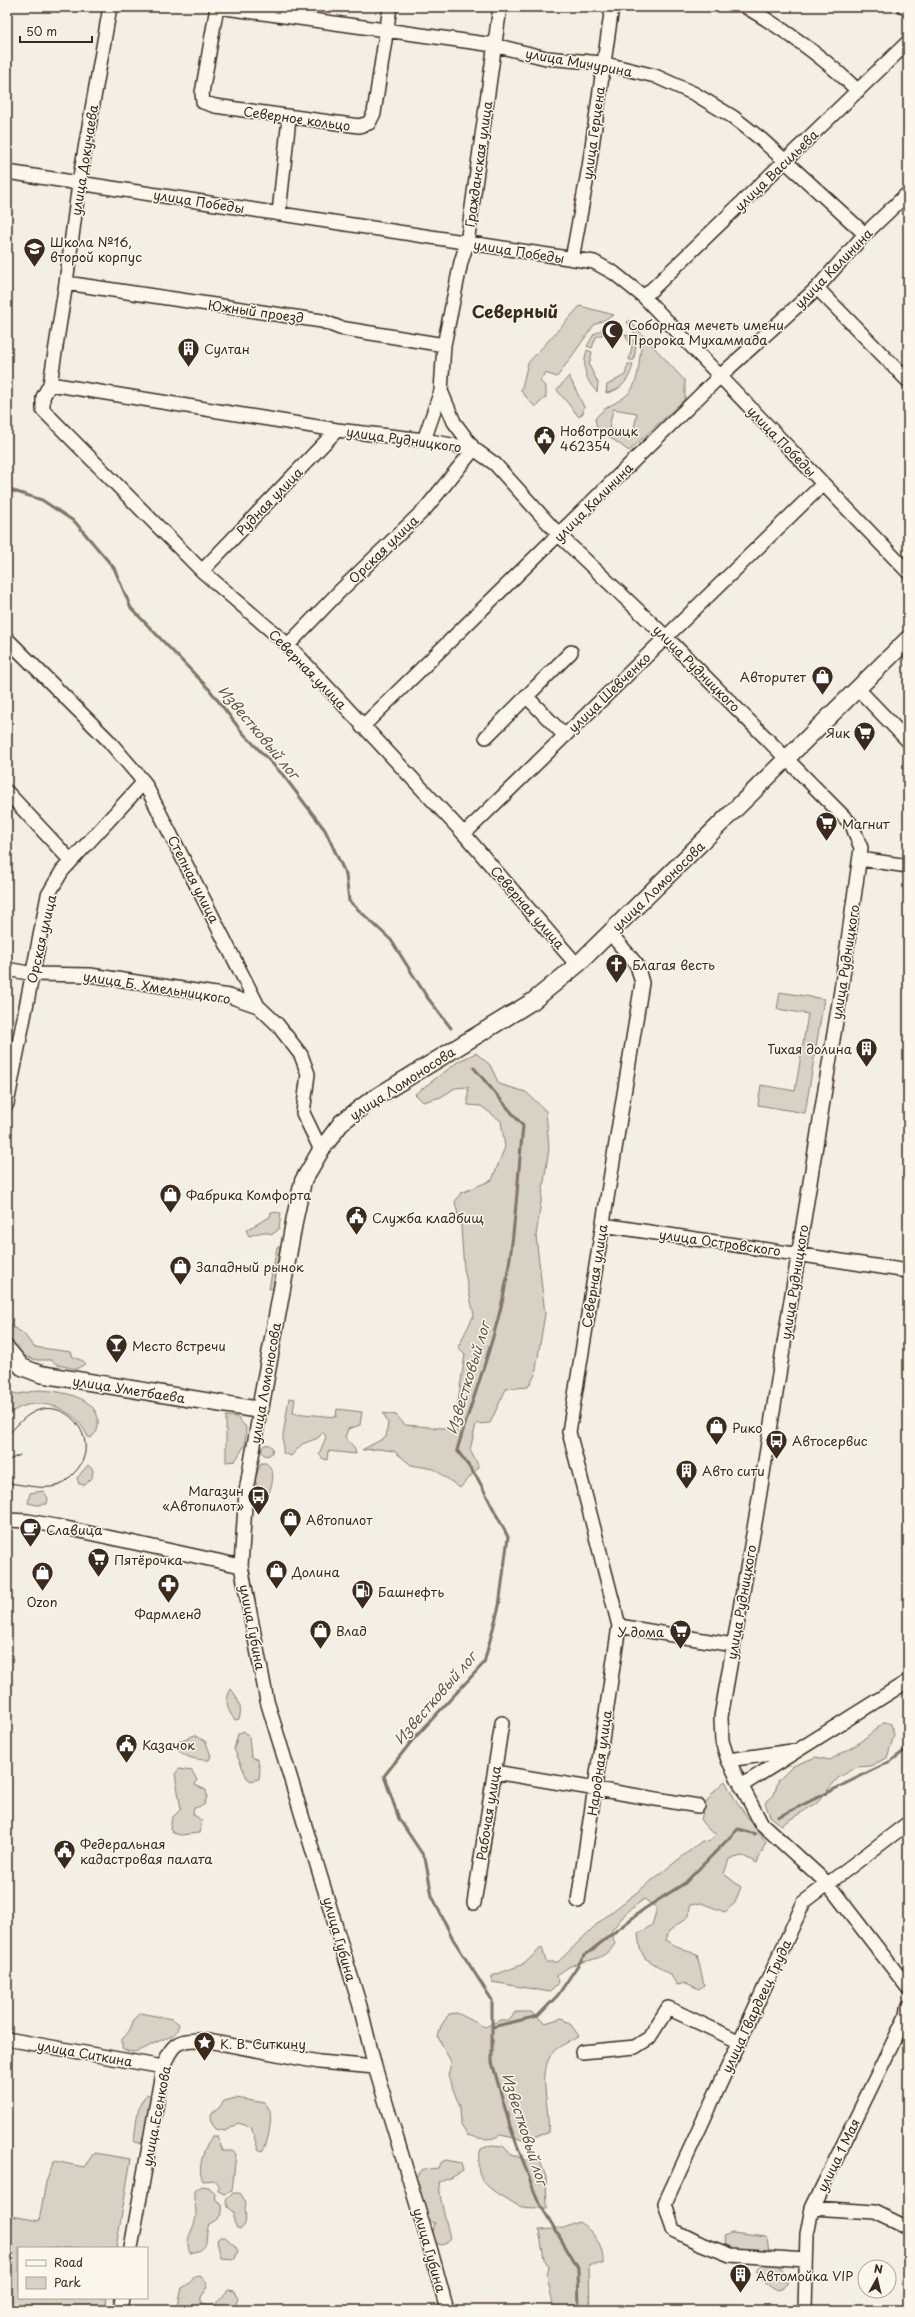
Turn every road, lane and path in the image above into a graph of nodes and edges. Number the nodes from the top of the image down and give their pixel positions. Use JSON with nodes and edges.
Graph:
{"nodes":[{"id":1,"x":110,"y":7,"type":"edge"},
{"id":2,"x":218,"y":7,"type":"edge"},
{"id":3,"x":390,"y":7,"type":"edge"},
{"id":4,"x":500,"y":7,"type":"edge"},
{"id":5,"x":612,"y":7,"type":"edge"},
{"id":6,"x":746,"y":7,"type":"edge"},
{"id":7,"x":904,"y":7,"type":"edge"},
{"id":8,"x":908,"y":10,"type":"edge"},
{"id":9,"x":387,"y":30,"type":"junction"},
{"id":10,"x":908,"y":42,"type":"edge"},
{"id":11,"x":494,"y":45,"type":"junction"},
{"id":12,"x":602,"y":63,"type":"junction"},
{"id":13,"x":858,"y":91,"type":"junction"},
{"id":14,"x":289,"y":118,"type":"junction"},
{"id":15,"x":785,"y":162,"type":"junction"},
{"id":16,"x":7,"y":172,"type":"edge"},
{"id":17,"x":79,"y":183,"type":"junction"},
{"id":18,"x":908,"y":194,"type":"edge"},
{"id":19,"x":279,"y":213,"type":"junction"},
{"id":20,"x":864,"y":234,"type":"junction"},
{"id":21,"x":467,"y":243,"type":"junction"},
{"id":22,"x":572,"y":259,"type":"junction"},
{"id":23,"x":66,"y":284,"type":"junction"},
{"id":24,"x":817,"y":288,"type":"junction"},
{"id":25,"x":644,"y":297,"type":"junction"},
{"id":26,"x":444,"y":345,"type":"junction"},
{"id":27,"x":719,"y":377,"type":"junction"},
{"id":28,"x":908,"y":381,"type":"edge"},
{"id":29,"x":50,"y":384,"type":"junction"},
{"id":30,"x":442,"y":391,"type":"junction"},
{"id":31,"x":337,"y":430,"type":"junction"},
{"id":32,"x":424,"y":440,"type":"junction"},
{"id":33,"x":474,"y":449,"type":"junction"},
{"id":34,"x":823,"y":484,"type":"junction"},
{"id":35,"x":559,"y":535,"type":"junction"},
{"id":36,"x":202,"y":571,"type":"junction"},
{"id":37,"x":908,"y":572,"type":"edge"},
{"id":38,"x":666,"y":637,"type":"junction"},
{"id":39,"x":7,"y":639,"type":"edge"},
{"id":40,"x":908,"y":639,"type":"edge"},
{"id":41,"x":288,"y":645,"type":"junction"},
{"id":42,"x":571,"y":652,"type":"dead end"},
{"id":43,"x":858,"y":689,"type":"junction"},
{"id":44,"x":526,"y":696,"type":"junction"},
{"id":45,"x":362,"y":727,"type":"junction"},
{"id":46,"x":565,"y":736,"type":"junction"},
{"id":47,"x":486,"y":737,"type":"dead end"},
{"id":48,"x":908,"y":740,"type":"edge"},
{"id":49,"x":787,"y":759,"type":"junction"},
{"id":50,"x":144,"y":782,"type":"junction"},
{"id":51,"x":7,"y":792,"type":"edge"},
{"id":52,"x":464,"y":834,"type":"junction"},
{"id":53,"x":860,"y":859,"type":"junction"},
{"id":54,"x":71,"y":861,"type":"junction"},
{"id":55,"x":908,"y":866,"type":"edge"},
{"id":56,"x":610,"y":933,"type":"junction"},
{"id":57,"x":577,"y":965,"type":"junction"},
{"id":58,"x":7,"y":969,"type":"edge"},
{"id":59,"x":33,"y":974,"type":"junction"},
{"id":60,"x":258,"y":1006,"type":"junction"},
{"id":61,"x":7,"y":1104,"type":"edge"},
{"id":62,"x":321,"y":1150,"type":"junction"},
{"id":63,"x":603,"y":1225,"type":"junction"},
{"id":64,"x":798,"y":1253,"type":"junction"},
{"id":65,"x":908,"y":1271,"type":"edge"},
{"id":66,"x":7,"y":1349,"type":"edge"},
{"id":67,"x":260,"y":1410,"type":"junction"},
{"id":68,"x":7,"y":1520,"type":"edge"},
{"id":69,"x":241,"y":1566,"type":"junction"},
{"id":70,"x":619,"y":1626,"type":"junction"},
{"id":71,"x":732,"y":1645,"type":"junction"},
{"id":72,"x":908,"y":1681,"type":"edge"},
{"id":73,"x":502,"y":1723,"type":"dead end"},
{"id":74,"x":796,"y":1750,"type":"junction"},
{"id":75,"x":728,"y":1760,"type":"junction"},
{"id":76,"x":495,"y":1772,"type":"junction"},
{"id":77,"x":741,"y":1786,"type":"junction"},
{"id":78,"x":595,"y":1790,"type":"junction"},
{"id":79,"x":698,"y":1806,"type":"dead end"},
{"id":80,"x":908,"y":1823,"type":"edge"},
{"id":81,"x":828,"y":1884,"type":"junction"},
{"id":82,"x":578,"y":1901,"type":"dead end"},
{"id":83,"x":474,"y":1903,"type":"dead end"},
{"id":84,"x":908,"y":1988,"type":"edge"},
{"id":85,"x":908,"y":2008,"type":"edge"},
{"id":86,"x":7,"y":2039,"type":"edge"},
{"id":87,"x":740,"y":2042,"type":"junction"},
{"id":88,"x":582,"y":2052,"type":"dead end"},
{"id":89,"x":163,"y":2067,"type":"junction"},
{"id":90,"x":376,"y":2067,"type":"junction"},
{"id":91,"x":812,"y":2208,"type":"junction"},
{"id":92,"x":908,"y":2228,"type":"edge"},
{"id":93,"x":131,"y":2247,"type":"edge"},
{"id":94,"x":806,"y":2260,"type":"junction"},
{"id":95,"x":122,"y":2299,"type":"edge"},
{"id":96,"x":120,"y":2310,"type":"edge"},
{"id":97,"x":447,"y":2310,"type":"edge"},
{"id":98,"x":805,"y":2310,"type":"edge"}],
"edges":[{"from":1,"to":17,"type":"street","name":"улица Докучаева"},
{"from":2,"to":9,"type":"street","name":"улица Мичурина"},
{"from":2,"to":14,"type":"street","name":"Северное кольцо"},
{"from":3,"to":9,"type":"street","name":"Северное кольцо"},
{"from":4,"to":11,"type":"street","name":"Гражданская улица"},
{"from":5,"to":12,"type":"street","name":"улица Герцена"},
{"from":6,"to":13,"type":"street"},
{"from":7,"to":8,"type":"street"},
{"from":9,"to":11,"type":"street","name":"улица Мичурина"},
{"from":9,"to":14,"type":"street","name":"Северное кольцо"},
{"from":10,"to":13,"type":"street","name":"улица Васильева"},
{"from":11,"to":12,"type":"street","name":"улица Мичурина"},
{"from":11,"to":21,"type":"street","name":"Гражданская улица"},
{"from":12,"to":15,"type":"street","name":"улица Мичурина"},
{"from":12,"to":22,"type":"street","name":"улица Герцена"},
{"from":13,"to":15,"type":"street","name":"улица Васильева"},
{"from":14,"to":19,"type":"street"},
{"from":15,"to":20,"type":"street","name":"улица Мичурина"},
{"from":15,"to":25,"type":"street","name":"улица Васильева"},
{"from":16,"to":17,"type":"street","name":"улица Победы"},
{"from":17,"to":19,"type":"street","name":"улица Победы"},
{"from":17,"to":23,"type":"street","name":"улица Докучаева"},
{"from":18,"to":20,"type":"street","name":"улица Калинина"},
{"from":19,"to":21,"type":"street","name":"улица Победы"},
{"from":20,"to":24,"type":"street","name":"улица Калинина"},
{"from":21,"to":22,"type":"street","name":"улица Победы"},
{"from":21,"to":26,"type":"street","name":"Гражданская улица"},
{"from":22,"to":25,"type":"street","name":"улица Победы"},
{"from":23,"to":26,"type":"street","name":"Южный проезд"},
{"from":23,"to":29,"type":"street","name":"улица Докучаева"},
{"from":24,"to":27,"type":"street","name":"улица Калинина"},
{"from":24,"to":28,"type":"street"},
{"from":25,"to":27,"type":"street","name":"улица Победы"},
{"from":26,"to":30,"type":"street","name":"Гражданская улица"},
{"from":27,"to":34,"type":"street","name":"улица Победы"},
{"from":27,"to":35,"type":"street","name":"улица Калинина"},
{"from":29,"to":31,"type":"street","name":"улица Рудницкого"},
{"from":29,"to":36,"type":"street","name":"Северная улица"},
{"from":30,"to":32,"type":"street","name":"Гражданская улица"},
{"from":30,"to":33,"type":"street","name":"Гражданская улица"},
{"from":31,"to":32,"type":"street","name":"улица Рудницкого"},
{"from":31,"to":36,"type":"street","name":"Рудная улица"},
{"from":32,"to":33,"type":"street","name":"улица Рудницкого"},
{"from":33,"to":35,"type":"street","name":"улица Рудницкого"},
{"from":33,"to":41,"type":"street","name":"Орская улица"},
{"from":34,"to":37,"type":"street","name":"улица Победы"},
{"from":34,"to":38,"type":"street","name":"улица Шевченко"},
{"from":35,"to":38,"type":"street","name":"улица Рудницкого"},
{"from":35,"to":45,"type":"street","name":"улица Калинина"},
{"from":36,"to":41,"type":"street","name":"Северная улица"},
{"from":38,"to":46,"type":"street","name":"улица Шевченко"},
{"from":38,"to":49,"type":"street","name":"улица Рудницкого"},
{"from":39,"to":50,"type":"street","name":"Степная улица"},
{"from":40,"to":43,"type":"main road","name":"улица Ломоносова"},
{"from":41,"to":45,"type":"street","name":"Северная улица"},
{"from":42,"to":44,"type":"street"},
{"from":43,"to":48,"type":"street"},
{"from":43,"to":49,"type":"main road","name":"улица Ломоносова"},
{"from":44,"to":46,"type":"street"},
{"from":44,"to":47,"type":"street"},
{"from":45,"to":52,"type":"street","name":"Северная улица"},
{"from":46,"to":52,"type":"street","name":"улица Шевченко"},
{"from":49,"to":53,"type":"street","name":"улица Рудницкого"},
{"from":49,"to":56,"type":"main road","name":"улица Ломоносова"},
{"from":50,"to":54,"type":"street","name":"Орская улица"},
{"from":50,"to":60,"type":"street","name":"Степная улица"},
{"from":51,"to":54,"type":"street"},
{"from":52,"to":57,"type":"street","name":"Северная улица"},
{"from":53,"to":55,"type":"street"},
{"from":53,"to":64,"type":"street","name":"улица Рудницкого"},
{"from":54,"to":59,"type":"street","name":"Орская улица"},
{"from":56,"to":57,"type":"main road","name":"улица Ломоносова"},
{"from":56,"to":63,"type":"street","name":"Северная улица"},
{"from":57,"to":62,"type":"main road","name":"улица Ломоносова"},
{"from":58,"to":59,"type":"street","name":"улица Б. Хмельницкого"},
{"from":59,"to":60,"type":"street","name":"улица Б. Хмельницкого"},
{"from":59,"to":61,"type":"street","name":"Орская улица"},
{"from":60,"to":62,"type":"street","name":"Степная улица"},
{"from":62,"to":67,"type":"main road","name":"улица Ломоносова"},
{"from":63,"to":64,"type":"street","name":"улица Островского"},
{"from":63,"to":70,"type":"street","name":"Северная улица"},
{"from":64,"to":65,"type":"street","name":"улица Островского"},
{"from":64,"to":71,"type":"street","name":"улица Рудницкого"},
{"from":66,"to":67,"type":"main road","name":"улица Уметбаева"},
{"from":67,"to":69,"type":"street","name":"улица Ломоносова"},
{"from":68,"to":69,"type":"street"},
{"from":69,"to":90,"type":"street","name":"улица Губина"},
{"from":70,"to":71,"type":"street"},
{"from":70,"to":78,"type":"street","name":"Народная улица"},
{"from":71,"to":75,"type":"street","name":"улица Рудницкого"},
{"from":72,"to":74,"type":"street"},
{"from":73,"to":76,"type":"street","name":"Рабочая улица"},
{"from":74,"to":75,"type":"street"},
{"from":74,"to":77,"type":"street"},
{"from":75,"to":77,"type":"street","name":"улица Рудницкого"},
{"from":76,"to":78,"type":"street"},
{"from":76,"to":83,"type":"street","name":"Рабочая улица"},
{"from":77,"to":81,"type":"street","name":"улица Рудницкого"},
{"from":78,"to":79,"type":"street"},
{"from":78,"to":82,"type":"street","name":"Народная улица"},
{"from":80,"to":81,"type":"street","name":"улица Гвардеец Труда"},
{"from":81,"to":84,"type":"street","name":"улица Рудницкого"},
{"from":81,"to":87,"type":"street","name":"улица Гвардеец Труда"},
{"from":85,"to":91,"type":"street","name":"улица 1 Мая"},
{"from":86,"to":89,"type":"street","name":"улица Ситкина"},
{"from":87,"to":88,"type":"street"},
{"from":87,"to":94,"type":"street","name":"улица Гвардеец Труда"},
{"from":89,"to":90,"type":"street","name":"улица Есенкова"},
{"from":89,"to":93,"type":"street","name":"улица Есенкова"},
{"from":90,"to":97,"type":"street","name":"улица Губина"},
{"from":91,"to":92,"type":"street"},
{"from":91,"to":94,"type":"street","name":"улица 1 Мая"},
{"from":94,"to":98,"type":"street","name":"улица 1 Мая"},
{"from":95,"to":96,"type":"street"}]}
